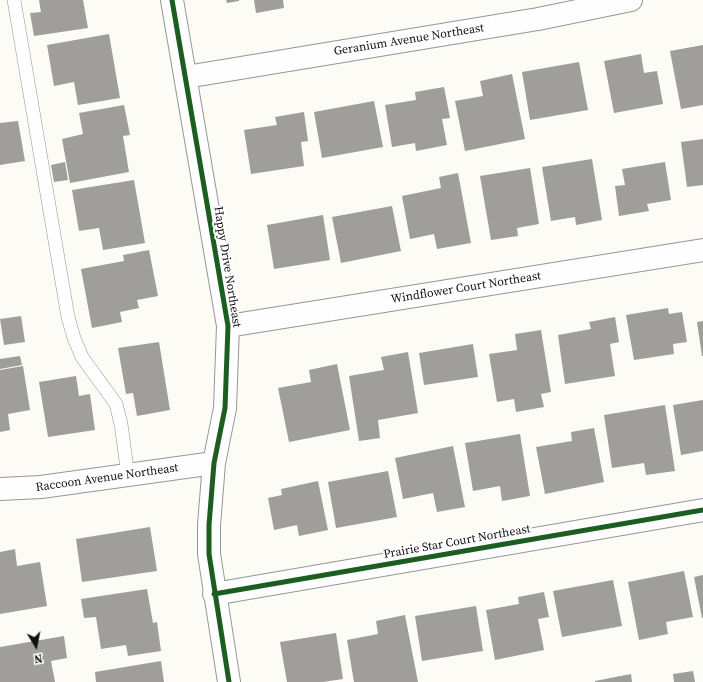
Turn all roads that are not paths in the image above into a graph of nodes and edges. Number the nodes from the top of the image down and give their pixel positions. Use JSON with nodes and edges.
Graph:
{"nodes":[{"id":1,"x":14,"y":0,"type":"edge"},
{"id":2,"x":172,"y":0,"type":"edge"},
{"id":3,"x":631,"y":0,"type":"edge"},
{"id":4,"x":186,"y":77,"type":"junction"},
{"id":5,"x":703,"y":250,"type":"edge"},
{"id":6,"x":228,"y":326,"type":"junction"},
{"id":7,"x":214,"y":463,"type":"junction"},
{"id":8,"x":128,"y":476,"type":"junction"},
{"id":9,"x":0,"y":490,"type":"edge"},
{"id":10,"x":703,"y":510,"type":"edge"},
{"id":11,"x":214,"y":594,"type":"junction"},
{"id":12,"x":229,"y":682,"type":"edge"}],
"edges":[{"from":1,"to":8,"type":"lane"},
{"from":2,"to":4,"type":"street","name":"Happy Drive Northeast"},
{"from":3,"to":4,"type":"street","name":"Geranium Avenue Northeast"},
{"from":4,"to":6,"type":"street","name":"Happy Drive Northeast"},
{"from":5,"to":6,"type":"street","name":"Windflower Court Northeast"},
{"from":6,"to":7,"type":"street","name":"Happy Drive Northeast"},
{"from":7,"to":8,"type":"street","name":"Raccoon Avenue Northeast"},
{"from":7,"to":11,"type":"street","name":"Happy Drive Northeast"},
{"from":8,"to":9,"type":"street","name":"Raccoon Avenue Northeast"},
{"from":10,"to":11,"type":"street","name":"Prairie Star Court Northeast"},
{"from":11,"to":12,"type":"street","name":"Happy Drive Northeast"}]}
